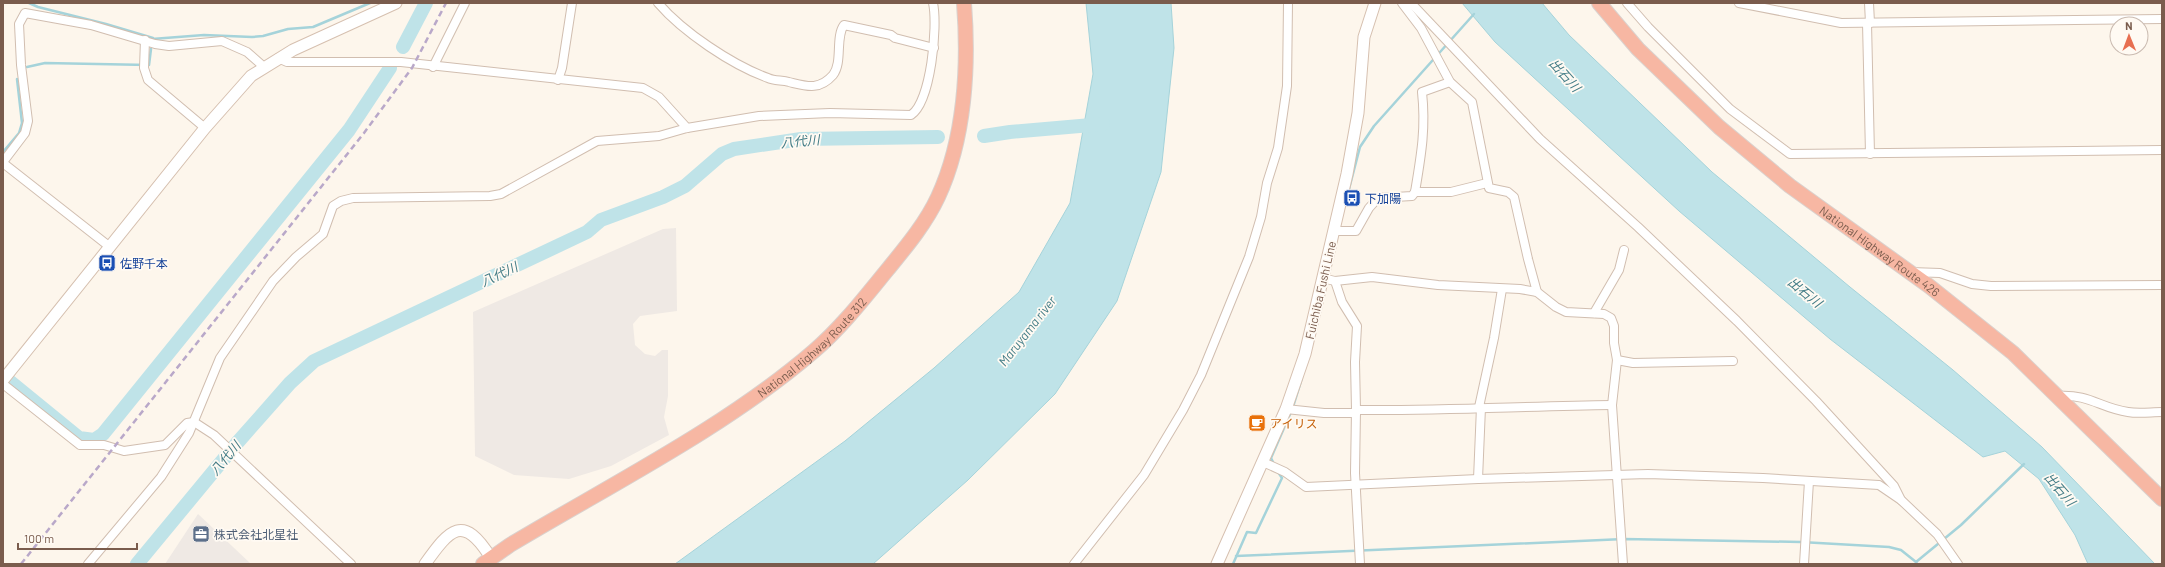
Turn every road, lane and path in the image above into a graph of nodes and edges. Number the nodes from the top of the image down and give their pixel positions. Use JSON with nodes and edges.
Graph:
{"nodes":[{"id":1,"x":396,"y":3,"type":"edge"},
{"id":2,"x":465,"y":3,"type":"edge"},
{"id":3,"x":572,"y":3,"type":"edge"},
{"id":4,"x":658,"y":3,"type":"edge"},
{"id":5,"x":933,"y":3,"type":"edge"},
{"id":6,"x":964,"y":3,"type":"edge"},
{"id":7,"x":1288,"y":3,"type":"edge"},
{"id":8,"x":1375,"y":3,"type":"edge"},
{"id":9,"x":1402,"y":3,"type":"edge"},
{"id":10,"x":1411,"y":3,"type":"edge"},
{"id":11,"x":1599,"y":3,"type":"edge"},
{"id":12,"x":1627,"y":3,"type":"edge"},
{"id":13,"x":1739,"y":3,"type":"edge"},
{"id":14,"x":1869,"y":3,"type":"edge"},
{"id":15,"x":2162,"y":19,"type":"edge"},
{"id":16,"x":1868,"y":23,"type":"junction"},
{"id":17,"x":145,"y":40,"type":"junction"},
{"id":18,"x":934,"y":48,"type":"junction"},
{"id":19,"x":278,"y":58,"type":"junction"},
{"id":20,"x":264,"y":67,"type":"junction"},
{"id":21,"x":433,"y":67,"type":"junction"},
{"id":22,"x":558,"y":80,"type":"junction"},
{"id":23,"x":1450,"y":82,"type":"junction"},
{"id":24,"x":205,"y":128,"type":"junction"},
{"id":25,"x":687,"y":128,"type":"junction"},
{"id":26,"x":2162,"y":150,"type":"edge"},
{"id":27,"x":1870,"y":154,"type":"junction"},
{"id":28,"x":3,"y":163,"type":"edge"},
{"id":29,"x":1487,"y":183,"type":"junction"},
{"id":30,"x":1415,"y":192,"type":"junction"},
{"id":31,"x":1333,"y":231,"type":"junction"},
{"id":32,"x":110,"y":248,"type":"junction"},
{"id":33,"x":1624,"y":250,"type":"dead end"},
{"id":34,"x":1909,"y":273,"type":"junction"},
{"id":35,"x":1322,"y":278,"type":"junction"},
{"id":36,"x":1335,"y":281,"type":"junction"},
{"id":37,"x":2162,"y":285,"type":"edge"},
{"id":38,"x":1502,"y":289,"type":"junction"},
{"id":39,"x":1537,"y":292,"type":"junction"},
{"id":40,"x":1594,"y":313,"type":"junction"},
{"id":41,"x":1617,"y":360,"type":"junction"},
{"id":42,"x":1733,"y":361,"type":"dead end"},
{"id":43,"x":4,"y":380,"type":"edge"},
{"id":44,"x":2058,"y":396,"type":"junction"},
{"id":45,"x":1612,"y":405,"type":"junction"},
{"id":46,"x":1480,"y":407,"type":"junction"},
{"id":47,"x":1286,"y":409,"type":"junction"},
{"id":48,"x":1356,"y":412,"type":"junction"},
{"id":49,"x":2162,"y":412,"type":"edge"},
{"id":50,"x":194,"y":422,"type":"junction"},
{"id":51,"x":1264,"y":462,"type":"junction"},
{"id":52,"x":1616,"y":474,"type":"junction"},
{"id":53,"x":1478,"y":479,"type":"junction"},
{"id":54,"x":1809,"y":481,"type":"junction"},
{"id":55,"x":1356,"y":486,"type":"junction"},
{"id":56,"x":2162,"y":499,"type":"edge"},
{"id":57,"x":1901,"y":500,"type":"junction"},
{"id":58,"x":487,"y":561,"type":"edge"},
{"id":59,"x":88,"y":564,"type":"edge"},
{"id":60,"x":351,"y":564,"type":"edge"},
{"id":61,"x":425,"y":564,"type":"edge"},
{"id":62,"x":1074,"y":564,"type":"edge"},
{"id":63,"x":1217,"y":564,"type":"edge"},
{"id":64,"x":1360,"y":564,"type":"edge"},
{"id":65,"x":1623,"y":564,"type":"edge"},
{"id":66,"x":1804,"y":564,"type":"edge"},
{"id":67,"x":1958,"y":564,"type":"edge"}],
"edges":[{"from":1,"to":19,"type":"main road"},
{"from":2,"to":21,"type":"street"},
{"from":3,"to":22,"type":"street"},
{"from":4,"to":18,"type":"street"},
{"from":5,"to":18,"type":"street"},
{"from":6,"to":58,"type":"highway","name":"National Highway Route 312"},
{"from":7,"to":62,"type":"street"},
{"from":8,"to":31,"type":"main road","name":"Fuichiba Fushi Line"},
{"from":9,"to":23,"type":"street"},
{"from":10,"to":57,"type":"street"},
{"from":11,"to":34,"type":"highway","name":"National Highway Route 426"},
{"from":12,"to":27,"type":"street"},
{"from":13,"to":16,"type":"street"},
{"from":14,"to":16,"type":"street"},
{"from":15,"to":16,"type":"street"},
{"from":16,"to":27,"type":"street"},
{"from":17,"to":20,"type":"street"},
{"from":17,"to":24,"type":"street"},
{"from":17,"to":28,"type":"street"},
{"from":18,"to":25,"type":"street"},
{"from":19,"to":20,"type":"main road"},
{"from":19,"to":21,"type":"street"},
{"from":20,"to":24,"type":"main road"},
{"from":21,"to":22,"type":"street"},
{"from":22,"to":25,"type":"street"},
{"from":23,"to":29,"type":"street"},
{"from":23,"to":30,"type":"street"},
{"from":24,"to":32,"type":"main road"},
{"from":25,"to":50,"type":"street"},
{"from":26,"to":27,"type":"street"},
{"from":28,"to":32,"type":"street"},
{"from":29,"to":30,"type":"street"},
{"from":29,"to":39,"type":"street"},
{"from":30,"to":31,"type":"street"},
{"from":31,"to":35,"type":"main road","name":"Fuichiba Fushi Line"},
{"from":32,"to":43,"type":"main road"},
{"from":33,"to":40,"type":"street"},
{"from":34,"to":37,"type":"street"},
{"from":34,"to":44,"type":"highway","name":"National Highway Route 426"},
{"from":35,"to":36,"type":"street"},
{"from":35,"to":47,"type":"main road","name":"Fuichiba Fushi Line"},
{"from":36,"to":38,"type":"street"},
{"from":36,"to":48,"type":"street"},
{"from":38,"to":39,"type":"street"},
{"from":38,"to":46,"type":"street"},
{"from":39,"to":40,"type":"street"},
{"from":40,"to":41,"type":"street"},
{"from":41,"to":42,"type":"street"},
{"from":41,"to":45,"type":"street"},
{"from":43,"to":50,"type":"street"},
{"from":44,"to":49,"type":"street"},
{"from":44,"to":56,"type":"highway","name":"National Highway Route 426"},
{"from":45,"to":46,"type":"street"},
{"from":45,"to":52,"type":"street"},
{"from":46,"to":48,"type":"street"},
{"from":46,"to":53,"type":"street"},
{"from":47,"to":48,"type":"street"},
{"from":47,"to":51,"type":"main road","name":"Fuichiba Fushi Line"},
{"from":48,"to":55,"type":"street"},
{"from":50,"to":59,"type":"street"},
{"from":50,"to":60,"type":"street"},
{"from":51,"to":55,"type":"street"},
{"from":51,"to":63,"type":"main road","name":"Fuichiba Fushi Line"},
{"from":52,"to":53,"type":"street"},
{"from":52,"to":54,"type":"street"},
{"from":52,"to":65,"type":"street"},
{"from":53,"to":55,"type":"street"},
{"from":54,"to":57,"type":"street"},
{"from":54,"to":66,"type":"street"},
{"from":55,"to":64,"type":"street"},
{"from":57,"to":67,"type":"street"},
{"from":58,"to":61,"type":"main road"}]}
